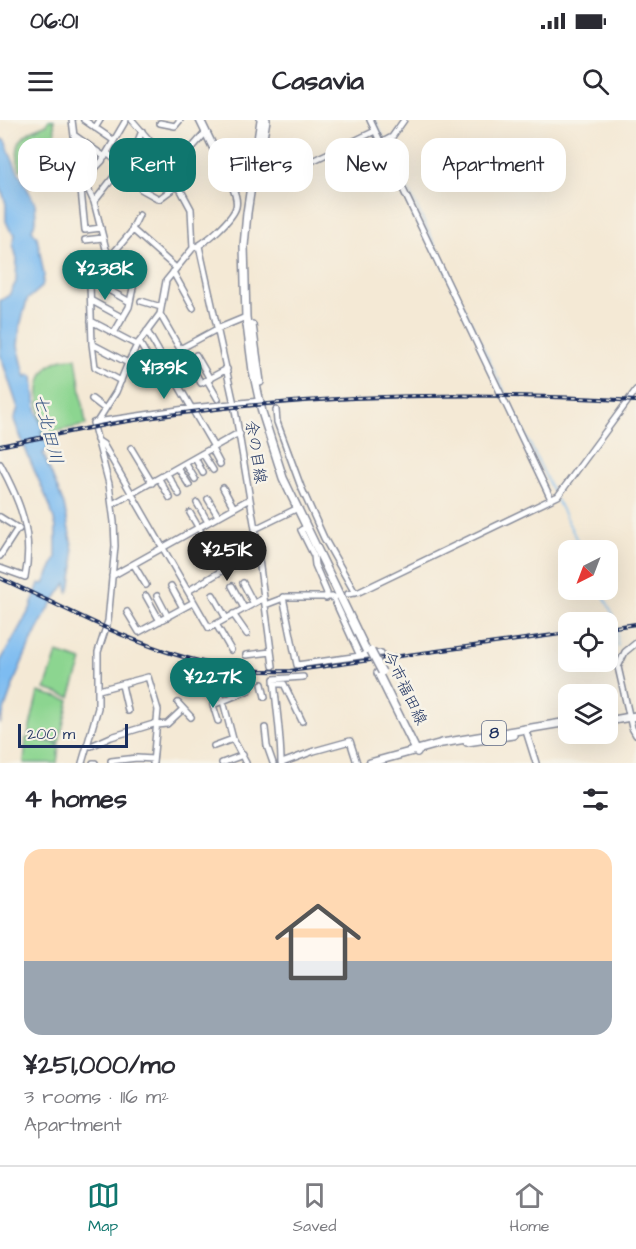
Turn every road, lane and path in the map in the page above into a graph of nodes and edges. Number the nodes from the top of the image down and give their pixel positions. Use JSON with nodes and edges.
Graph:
{"nodes":[{"id":1,"x":72,"y":120,"type":"edge"},
{"id":2,"x":84,"y":120,"type":"edge"},
{"id":3,"x":100,"y":120,"type":"edge"},
{"id":4,"x":126,"y":120,"type":"edge"},
{"id":5,"x":132,"y":120,"type":"edge"},
{"id":6,"x":180,"y":120,"type":"edge"},
{"id":7,"x":200,"y":120,"type":"edge"},
{"id":8,"x":261,"y":120,"type":"edge"},
{"id":9,"x":266,"y":120,"type":"edge"},
{"id":10,"x":370,"y":120,"type":"edge"},
{"id":11,"x":404,"y":120,"type":"edge"},
{"id":12,"x":160,"y":123,"type":"dead end"},
{"id":13,"x":95,"y":128,"type":"junction"},
{"id":14,"x":142,"y":131,"type":"junction"},
{"id":15,"x":375,"y":131,"type":"junction"},
{"id":16,"x":206,"y":132,"type":"junction"},
{"id":17,"x":74,"y":135,"type":"junction"},
{"id":18,"x":74,"y":138,"type":"edge"},
{"id":19,"x":110,"y":138,"type":"edge"},
{"id":20,"x":114,"y":138,"type":"edge"},
{"id":21,"x":139,"y":138,"type":"edge"},
{"id":22,"x":148,"y":138,"type":"edge"},
{"id":23,"x":209,"y":138,"type":"edge"},
{"id":24,"x":259,"y":138,"type":"edge"},
{"id":25,"x":263,"y":138,"type":"edge"},
{"id":26,"x":379,"y":138,"type":"edge"},
{"id":27,"x":390,"y":138,"type":"edge"},
{"id":28,"x":196,"y":143,"type":"edge"},
{"id":29,"x":109,"y":149,"type":"edge"},
{"id":30,"x":106,"y":155,"type":"junction"},
{"id":31,"x":313,"y":161,"type":"edge"},
{"id":32,"x":97,"y":166,"type":"edge"},
{"id":33,"x":81,"y":192,"type":"edge"},
{"id":34,"x":89,"y":192,"type":"edge"},
{"id":35,"x":146,"y":192,"type":"edge"},
{"id":36,"x":168,"y":192,"type":"edge"},
{"id":37,"x":182,"y":192,"type":"edge"},
{"id":38,"x":234,"y":192,"type":"edge"},
{"id":39,"x":252,"y":192,"type":"edge"},
{"id":40,"x":253,"y":192,"type":"edge"},
{"id":41,"x":405,"y":192,"type":"edge"},
{"id":42,"x":94,"y":202,"type":"junction"},
{"id":43,"x":140,"y":215,"type":"dead end"},
{"id":44,"x":101,"y":228,"type":"junction"},
{"id":45,"x":133,"y":231,"type":"junction"},
{"id":46,"x":103,"y":238,"type":"junction"},
{"id":47,"x":85,"y":240,"type":"dead end"},
{"id":48,"x":196,"y":247,"type":"junction"},
{"id":49,"x":89,"y":255,"type":"dead end"},
{"id":50,"x":110,"y":257,"type":"junction"},
{"id":51,"x":175,"y":270,"type":"junction"},
{"id":52,"x":91,"y":280,"type":"junction"},
{"id":53,"x":92,"y":301,"type":"junction"},
{"id":54,"x":141,"y":301,"type":"dead end"},
{"id":55,"x":130,"y":302,"type":"junction"},
{"id":56,"x":193,"y":308,"type":"dead end"},
{"id":57,"x":160,"y":310,"type":"junction"},
{"id":58,"x":246,"y":317,"type":"junction"},
{"id":59,"x":123,"y":318,"type":"junction"},
{"id":60,"x":91,"y":321,"type":"junction"},
{"id":61,"x":217,"y":329,"type":"junction"},
{"id":62,"x":147,"y":331,"type":"junction"},
{"id":63,"x":114,"y":333,"type":"junction"},
{"id":64,"x":92,"y":344,"type":"junction"},
{"id":65,"x":138,"y":344,"type":"junction"},
{"id":66,"x":181,"y":348,"type":"junction"},
{"id":67,"x":196,"y":355,"type":"dead end"},
{"id":68,"x":164,"y":360,"type":"junction"},
{"id":69,"x":128,"y":363,"type":"junction"},
{"id":70,"x":227,"y":369,"type":"junction"},
{"id":71,"x":208,"y":379,"type":"junction"},
{"id":72,"x":121,"y":381,"type":"junction"},
{"id":73,"x":636,"y":390,"type":"edge"},
{"id":74,"x":92,"y":399,"type":"dead end"},
{"id":75,"x":218,"y":399,"type":"dead end"},
{"id":76,"x":260,"y":401,"type":"junction"},
{"id":77,"x":234,"y":404,"type":"junction"},
{"id":78,"x":192,"y":408,"type":"junction"},
{"id":79,"x":105,"y":409,"type":"junction"},
{"id":80,"x":276,"y":410,"type":"dead end"},
{"id":81,"x":98,"y":422,"type":"junction"},
{"id":82,"x":238,"y":435,"type":"junction"},
{"id":83,"x":97,"y":440,"type":"junction"},
{"id":84,"x":131,"y":448,"type":"dead end"},
{"id":85,"x":213,"y":448,"type":"junction"},
{"id":86,"x":203,"y":454,"type":"junction"},
{"id":87,"x":195,"y":458,"type":"junction"},
{"id":88,"x":0,"y":464,"type":"edge"},
{"id":89,"x":186,"y":464,"type":"junction"},
{"id":90,"x":220,"y":464,"type":"dead end"},
{"id":91,"x":178,"y":468,"type":"junction"},
{"id":92,"x":213,"y":470,"type":"dead end"},
{"id":93,"x":203,"y":473,"type":"dead end"},
{"id":94,"x":167,"y":474,"type":"junction"},
{"id":95,"x":3,"y":476,"type":"edge"},
{"id":96,"x":159,"y":479,"type":"junction"},
{"id":97,"x":195,"y":479,"type":"dead end"},
{"id":98,"x":152,"y":483,"type":"junction"},
{"id":99,"x":189,"y":485,"type":"dead end"},
{"id":100,"x":223,"y":488,"type":"dead end"},
{"id":101,"x":132,"y":494,"type":"junction"},
{"id":102,"x":179,"y":494,"type":"dead end"},
{"id":103,"x":170,"y":498,"type":"dead end"},
{"id":104,"x":208,"y":499,"type":"dead end"},
{"id":105,"x":551,"y":499,"type":"junction"},
{"id":106,"x":248,"y":500,"type":"junction"},
{"id":107,"x":198,"y":503,"type":"dead end"},
{"id":108,"x":113,"y":504,"type":"junction"},
{"id":109,"x":234,"y":507,"type":"junction"},
{"id":110,"x":298,"y":508,"type":"junction"},
{"id":111,"x":190,"y":513,"type":"dead end"},
{"id":112,"x":218,"y":516,"type":"junction"},
{"id":113,"x":0,"y":517,"type":"edge"},
{"id":114,"x":208,"y":522,"type":"junction"},
{"id":115,"x":199,"y":527,"type":"junction"},
{"id":116,"x":307,"y":527,"type":"junction"},
{"id":117,"x":18,"y":528,"type":"junction"},
{"id":118,"x":255,"y":529,"type":"junction"},
{"id":119,"x":27,"y":534,"type":"junction"},
{"id":120,"x":162,"y":548,"type":"junction"},
{"id":121,"x":211,"y":549,"type":"dead end"},
{"id":122,"x":256,"y":551,"type":"junction"},
{"id":123,"x":0,"y":556,"type":"edge"},
{"id":124,"x":134,"y":565,"type":"junction"},
{"id":125,"x":0,"y":568,"type":"edge"},
{"id":126,"x":112,"y":576,"type":"junction"},
{"id":127,"x":243,"y":584,"type":"dead end"},
{"id":128,"x":146,"y":585,"type":"dead end"},
{"id":129,"x":171,"y":586,"type":"dead end"},
{"id":130,"x":232,"y":586,"type":"dead end"},
{"id":131,"x":188,"y":591,"type":"junction"},
{"id":132,"x":213,"y":595,"type":"dead end"},
{"id":133,"x":146,"y":596,"type":"dead end"},
{"id":134,"x":157,"y":596,"type":"dead end"},
{"id":135,"x":283,"y":597,"type":"junction"},
{"id":136,"x":262,"y":598,"type":"junction"},
{"id":137,"x":331,"y":598,"type":"junction"},
{"id":138,"x":194,"y":602,"type":"junction"},
{"id":139,"x":253,"y":602,"type":"junction"},
{"id":140,"x":265,"y":606,"type":"junction"},
{"id":141,"x":183,"y":608,"type":"junction"},
{"id":142,"x":244,"y":608,"type":"junction"},
{"id":143,"x":127,"y":612,"type":"dead end"},
{"id":144,"x":233,"y":614,"type":"junction"},
{"id":145,"x":168,"y":616,"type":"junction"},
{"id":146,"x":226,"y":618,"type":"junction"},
{"id":147,"x":160,"y":621,"type":"junction"},
{"id":148,"x":216,"y":624,"type":"junction"},
{"id":149,"x":247,"y":634,"type":"dead end"},
{"id":150,"x":636,"y":643,"type":"edge"},
{"id":151,"x":231,"y":650,"type":"dead end"},
{"id":152,"x":369,"y":651,"type":"junction"},
{"id":153,"x":271,"y":652,"type":"junction"},
{"id":154,"x":381,"y":653,"type":"dead end"},
{"id":155,"x":246,"y":655,"type":"dead end"},
{"id":156,"x":360,"y":656,"type":"junction"},
{"id":157,"x":273,"y":666,"type":"dead end"},
{"id":158,"x":303,"y":677,"type":"dead end"},
{"id":159,"x":214,"y":681,"type":"dead end"},
{"id":160,"x":262,"y":684,"type":"dead end"},
{"id":161,"x":122,"y":685,"type":"junction"},
{"id":162,"x":274,"y":686,"type":"junction"},
{"id":163,"x":99,"y":690,"type":"junction"},
{"id":164,"x":249,"y":690,"type":"dead end"},
{"id":165,"x":223,"y":701,"type":"junction"},
{"id":166,"x":178,"y":703,"type":"dead end"},
{"id":167,"x":183,"y":709,"type":"junction"},
{"id":168,"x":128,"y":711,"type":"dead end"},
{"id":169,"x":633,"y":715,"type":"edge"},
{"id":170,"x":191,"y":717,"type":"dead end"},
{"id":171,"x":618,"y":717,"type":"edge"},
{"id":172,"x":218,"y":721,"type":"dead end"},
{"id":173,"x":302,"y":721,"type":"dead end"},
{"id":174,"x":157,"y":724,"type":"junction"},
{"id":175,"x":558,"y":725,"type":"edge"},
{"id":176,"x":265,"y":728,"type":"dead end"},
{"id":177,"x":525,"y":730,"type":"junction"},
{"id":178,"x":636,"y":735,"type":"edge"},
{"id":179,"x":233,"y":739,"type":"junction"},
{"id":180,"x":87,"y":745,"type":"junction"},
{"id":181,"x":214,"y":745,"type":"dead end"},
{"id":182,"x":418,"y":751,"type":"junction"},
{"id":183,"x":243,"y":755,"type":"junction"},
{"id":184,"x":111,"y":761,"type":"dead end"},
{"id":185,"x":121,"y":761,"type":"edge"},
{"id":186,"x":153,"y":761,"type":"edge"},
{"id":187,"x":82,"y":763,"type":"edge"},
{"id":188,"x":222,"y":763,"type":"edge"},
{"id":189,"x":246,"y":763,"type":"edge"},
{"id":190,"x":274,"y":763,"type":"edge"},
{"id":191,"x":282,"y":763,"type":"edge"},
{"id":192,"x":357,"y":763,"type":"edge"},
{"id":193,"x":370,"y":763,"type":"edge"},
{"id":194,"x":386,"y":763,"type":"edge"},
{"id":195,"x":536,"y":763,"type":"edge"}],
"edges":[{"from":1,"to":17,"type":"street"},
{"from":2,"to":13,"type":"street"},
{"from":3,"to":13,"type":"street"},
{"from":4,"to":20,"type":"street"},
{"from":5,"to":14,"type":"street","name":"余の目線"},
{"from":6,"to":12,"type":"street"},
{"from":7,"to":16,"type":"main road"},
{"from":8,"to":24,"type":"main road","name":"今市福田線"},
{"from":9,"to":25,"type":"main road","name":"今市福田線"},
{"from":10,"to":15,"type":"street"},
{"from":11,"to":27,"type":"street"},
{"from":13,"to":19,"type":"street"},
{"from":14,"to":21,"type":"street"},
{"from":14,"to":22,"type":"street","name":"余の目線"},
{"from":15,"to":26,"type":"street"},
{"from":15,"to":31,"type":"street"},
{"from":16,"to":23,"type":"main road"},
{"from":16,"to":28,"type":"street"},
{"from":17,"to":18,"type":"street"},
{"from":17,"to":30,"type":"street"},
{"from":29,"to":30,"type":"street"},
{"from":30,"to":32,"type":"street"},
{"from":30,"to":42,"type":"street"},
{"from":33,"to":44,"type":"street"},
{"from":34,"to":42,"type":"street"},
{"from":35,"to":36,"type":"street"},
{"from":37,"to":48,"type":"street","name":"余の目線"},
{"from":38,"to":48,"type":"street"},
{"from":39,"to":58,"type":"main road","name":"今市福田線"},
{"from":40,"to":152,"type":"main road","name":"今市福田線"},
{"from":41,"to":105,"type":"street"},
{"from":42,"to":44,"type":"street"},
{"from":43,"to":45,"type":"street"},
{"from":44,"to":46,"type":"street"},
{"from":45,"to":50,"type":"street"},
{"from":45,"to":51,"type":"street"},
{"from":46,"to":47,"type":"street"},
{"from":46,"to":50,"type":"street"},
{"from":48,"to":51,"type":"street"},
{"from":48,"to":61,"type":"street","name":"余の目線"},
{"from":49,"to":52,"type":"street"},
{"from":50,"to":55,"type":"street"},
{"from":51,"to":56,"type":"street"},
{"from":51,"to":57,"type":"street"},
{"from":52,"to":53,"type":"street"},
{"from":52,"to":55,"type":"street"},
{"from":53,"to":59,"type":"street"},
{"from":53,"to":60,"type":"street"},
{"from":54,"to":57,"type":"street"},
{"from":55,"to":59,"type":"street"},
{"from":57,"to":62,"type":"street"},
{"from":57,"to":66,"type":"street"},
{"from":58,"to":61,"type":"street"},
{"from":58,"to":76,"type":"main road","name":"今市福田線"},
{"from":59,"to":63,"type":"street"},
{"from":60,"to":63,"type":"street"},
{"from":60,"to":64,"type":"street"},
{"from":61,"to":66,"type":"street"},
{"from":61,"to":70,"type":"street","name":"余の目線"},
{"from":62,"to":65,"type":"street"},
{"from":62,"to":68,"type":"street"},
{"from":63,"to":65,"type":"street"},
{"from":64,"to":69,"type":"street"},
{"from":64,"to":72,"type":"street"},
{"from":65,"to":68,"type":"street"},
{"from":65,"to":69,"type":"street"},
{"from":66,"to":71,"type":"street"},
{"from":67,"to":71,"type":"street"},
{"from":68,"to":78,"type":"street"},
{"from":69,"to":72,"type":"street"},
{"from":70,"to":71,"type":"street"},
{"from":70,"to":77,"type":"street","name":"余の目線"},
{"from":71,"to":75,"type":"street"},
{"from":72,"to":79,"type":"street"},
{"from":73,"to":105,"type":"street"},
{"from":74,"to":79,"type":"street"},
{"from":76,"to":77,"type":"street"},
{"from":76,"to":110,"type":"main road","name":"今市福田線"},
{"from":77,"to":78,"type":"street"},
{"from":77,"to":82,"type":"street","name":"余の目線"},
{"from":78,"to":81,"type":"street"},
{"from":78,"to":85,"type":"street"},
{"from":79,"to":81,"type":"street"},
{"from":80,"to":105,"type":"street"},
{"from":81,"to":83,"type":"street"},
{"from":82,"to":85,"type":"street"},
{"from":82,"to":106,"type":"street","name":"余の目線"},
{"from":83,"to":101,"type":"street"},
{"from":83,"to":108,"type":"street"},
{"from":84,"to":98,"type":"street"},
{"from":85,"to":86,"type":"street"},
{"from":85,"to":90,"type":"street"},
{"from":86,"to":87,"type":"street"},
{"from":86,"to":92,"type":"street"},
{"from":87,"to":89,"type":"street"},
{"from":87,"to":93,"type":"street"},
{"from":88,"to":95,"type":"street"},
{"from":89,"to":91,"type":"street"},
{"from":89,"to":97,"type":"street"},
{"from":91,"to":94,"type":"street"},
{"from":91,"to":99,"type":"street"},
{"from":94,"to":96,"type":"street"},
{"from":94,"to":102,"type":"street"},
{"from":95,"to":119,"type":"street"},
{"from":96,"to":98,"type":"street"},
{"from":96,"to":103,"type":"street"},
{"from":98,"to":101,"type":"street"},
{"from":100,"to":109,"type":"street"},
{"from":101,"to":108,"type":"street"},
{"from":101,"to":120,"type":"street"},
{"from":104,"to":112,"type":"street"},
{"from":106,"to":109,"type":"street"},
{"from":106,"to":118,"type":"street","name":"余の目線"},
{"from":107,"to":114,"type":"street"},
{"from":108,"to":126,"type":"street"},
{"from":109,"to":112,"type":"street"},
{"from":110,"to":116,"type":"main road","name":"今市福田線"},
{"from":110,"to":118,"type":"street"},
{"from":111,"to":115,"type":"street"},
{"from":112,"to":114,"type":"street"},
{"from":113,"to":117,"type":"street"},
{"from":114,"to":115,"type":"street"},
{"from":115,"to":120,"type":"street"},
{"from":115,"to":121,"type":"street"},
{"from":116,"to":137,"type":"street"},
{"from":116,"to":152,"type":"main road","name":"今市福田線"},
{"from":117,"to":119,"type":"street"},
{"from":117,"to":123,"type":"street"},
{"from":118,"to":122,"type":"street","name":"余の目線"},
{"from":119,"to":125,"type":"street"},
{"from":120,"to":124,"type":"street"},
{"from":120,"to":131,"type":"street"},
{"from":122,"to":131,"type":"street"},
{"from":122,"to":136,"type":"street","name":"余の目線"},
{"from":124,"to":126,"type":"street"},
{"from":124,"to":128,"type":"street"},
{"from":126,"to":163,"type":"street"},
{"from":127,"to":139,"type":"street"},
{"from":129,"to":141,"type":"street"},
{"from":130,"to":142,"type":"street"},
{"from":131,"to":138,"type":"street"},
{"from":132,"to":146,"type":"street"},
{"from":133,"to":147,"type":"street"},
{"from":134,"to":145,"type":"street"},
{"from":135,"to":137,"type":"street"},
{"from":135,"to":140,"type":"street"},
{"from":135,"to":156,"type":"street"},
{"from":136,"to":139,"type":"street"},
{"from":136,"to":140,"type":"street","name":"余の目線"},
{"from":137,"to":156,"type":"street"},
{"from":138,"to":141,"type":"street"},
{"from":138,"to":148,"type":"street"},
{"from":139,"to":142,"type":"street"},
{"from":140,"to":153,"type":"street","name":"余の目線"},
{"from":141,"to":145,"type":"street"},
{"from":142,"to":144,"type":"street"},
{"from":143,"to":147,"type":"street"},
{"from":144,"to":146,"type":"street"},
{"from":144,"to":149,"type":"street"},
{"from":145,"to":147,"type":"street"},
{"from":146,"to":148,"type":"street"},
{"from":148,"to":151,"type":"street"},
{"from":150,"to":169,"type":"street"},
{"from":152,"to":182,"type":"main road","name":"今市福田線","bridge":true},
{"from":153,"to":155,"type":"street"},
{"from":153,"to":157,"type":"street","name":"余の目線"},
{"from":154,"to":156,"type":"street"},
{"from":158,"to":162,"type":"street"},
{"from":159,"to":165,"type":"street"},
{"from":160,"to":162,"type":"street"},
{"from":161,"to":163,"type":"street"},
{"from":161,"to":168,"type":"street"},
{"from":161,"to":174,"type":"street"},
{"from":162,"to":173,"type":"street"},
{"from":162,"to":191,"type":"street"},
{"from":163,"to":180,"type":"street"},
{"from":164,"to":165,"type":"street"},
{"from":165,"to":172,"type":"street"},
{"from":165,"to":179,"type":"street"},
{"from":166,"to":167,"type":"street"},
{"from":167,"to":170,"type":"street"},
{"from":167,"to":174,"type":"street"},
{"from":169,"to":171,"type":"main road"},
{"from":169,"to":178,"type":"street"},
{"from":174,"to":180,"type":"street"},
{"from":174,"to":186,"type":"street"},
{"from":175,"to":177,"type":"main road","number":"8"},
{"from":176,"to":190,"type":"street"},
{"from":177,"to":182,"type":"main road","number":"8"},
{"from":177,"to":195,"type":"street"},
{"from":179,"to":181,"type":"street"},
{"from":179,"to":183,"type":"street"},
{"from":180,"to":187,"type":"street"},
{"from":182,"to":193,"type":"main road","number":"8"},
{"from":182,"to":194,"type":"main road","number":"8"},
{"from":183,"to":188,"type":"street"},
{"from":183,"to":189,"type":"street"},
{"from":184,"to":185,"type":"street"},
{"from":185,"to":186,"type":"street"},
{"from":191,"to":192,"type":"street"}]}
